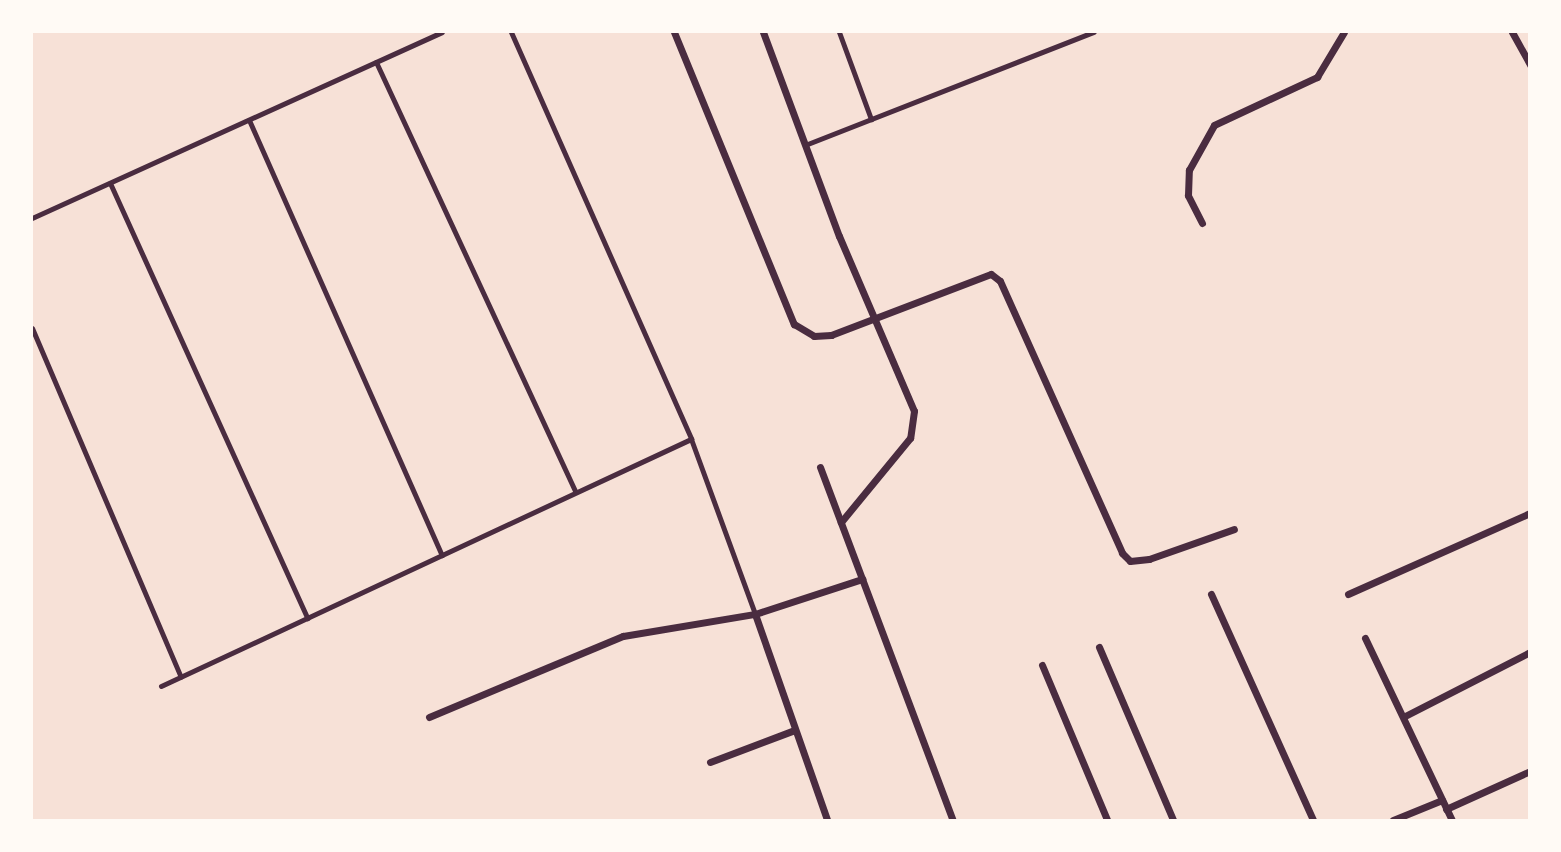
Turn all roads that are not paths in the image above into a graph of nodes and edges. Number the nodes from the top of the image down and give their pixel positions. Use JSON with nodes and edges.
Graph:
{"nodes":[{"id":1,"x":442,"y":32,"type":"edge"},
{"id":2,"x":512,"y":32,"type":"edge"},
{"id":3,"x":674,"y":32,"type":"edge"},
{"id":4,"x":763,"y":32,"type":"edge"},
{"id":5,"x":839,"y":32,"type":"edge"},
{"id":6,"x":1094,"y":32,"type":"edge"},
{"id":7,"x":1344,"y":32,"type":"edge"},
{"id":8,"x":1512,"y":32,"type":"edge"},
{"id":9,"x":376,"y":62,"type":"junction"},
{"id":10,"x":1530,"y":65,"type":"edge"},
{"id":11,"x":871,"y":119,"type":"junction"},
{"id":12,"x":249,"y":120,"type":"junction"},
{"id":13,"x":805,"y":145,"type":"junction"},
{"id":14,"x":110,"y":183,"type":"junction"},
{"id":15,"x":32,"y":218,"type":"edge"},
{"id":16,"x":1202,"y":223,"type":"dead end"},
{"id":17,"x":874,"y":319,"type":"junction"},
{"id":18,"x":32,"y":328,"type":"edge"},
{"id":19,"x":691,"y":439,"type":"junction"},
{"id":20,"x":821,"y":467,"type":"dead end"},
{"id":21,"x":576,"y":492,"type":"junction"},
{"id":22,"x":1530,"y":513,"type":"edge"},
{"id":23,"x":841,"y":522,"type":"junction"},
{"id":24,"x":1234,"y":529,"type":"dead end"},
{"id":25,"x":442,"y":555,"type":"junction"},
{"id":26,"x":862,"y":579,"type":"junction"},
{"id":27,"x":1211,"y":594,"type":"dead end"},
{"id":28,"x":1348,"y":594,"type":"dead end"},
{"id":29,"x":755,"y":614,"type":"junction"},
{"id":30,"x":307,"y":618,"type":"junction"},
{"id":31,"x":1365,"y":638,"type":"dead end"},
{"id":32,"x":1099,"y":647,"type":"dead end"},
{"id":33,"x":1530,"y":652,"type":"edge"},
{"id":34,"x":1042,"y":665,"type":"dead end"},
{"id":35,"x":181,"y":677,"type":"junction"},
{"id":36,"x":161,"y":686,"type":"dead end"},
{"id":37,"x":1405,"y":716,"type":"junction"},
{"id":38,"x":429,"y":717,"type":"dead end"},
{"id":39,"x":792,"y":731,"type":"junction"},
{"id":40,"x":710,"y":762,"type":"dead end"},
{"id":41,"x":1530,"y":771,"type":"edge"},
{"id":42,"x":1443,"y":800,"type":"junction"},
{"id":43,"x":1446,"y":808,"type":"junction"},
{"id":44,"x":827,"y":821,"type":"edge"},
{"id":45,"x":953,"y":821,"type":"edge"},
{"id":46,"x":1107,"y":821,"type":"edge"},
{"id":47,"x":1173,"y":821,"type":"edge"},
{"id":48,"x":1312,"y":821,"type":"edge"},
{"id":49,"x":1392,"y":821,"type":"edge"},
{"id":50,"x":1452,"y":821,"type":"edge"}],
"edges":[{"from":1,"to":9,"type":"lane"},
{"from":2,"to":19,"type":"lane"},
{"from":3,"to":17,"type":"street"},
{"from":4,"to":13,"type":"street"},
{"from":5,"to":11,"type":"lane"},
{"from":6,"to":11,"type":"lane"},
{"from":7,"to":16,"type":"street"},
{"from":8,"to":10,"type":"street"},
{"from":9,"to":12,"type":"lane"},
{"from":9,"to":21,"type":"lane"},
{"from":11,"to":13,"type":"lane"},
{"from":12,"to":14,"type":"lane"},
{"from":12,"to":25,"type":"lane"},
{"from":13,"to":17,"type":"street"},
{"from":14,"to":15,"type":"lane"},
{"from":14,"to":30,"type":"lane"},
{"from":17,"to":23,"type":"street"},
{"from":17,"to":24,"type":"street"},
{"from":18,"to":35,"type":"lane"},
{"from":19,"to":21,"type":"lane"},
{"from":19,"to":29,"type":"lane"},
{"from":20,"to":23,"type":"street"},
{"from":21,"to":25,"type":"lane"},
{"from":22,"to":28,"type":"street"},
{"from":23,"to":26,"type":"street"},
{"from":25,"to":30,"type":"lane"},
{"from":26,"to":29,"type":"street"},
{"from":26,"to":45,"type":"street"},
{"from":27,"to":48,"type":"street"},
{"from":29,"to":38,"type":"street"},
{"from":29,"to":39,"type":"street"},
{"from":30,"to":35,"type":"lane"},
{"from":31,"to":37,"type":"street"},
{"from":32,"to":47,"type":"street"},
{"from":33,"to":37,"type":"street"},
{"from":34,"to":46,"type":"street"},
{"from":35,"to":36,"type":"lane"},
{"from":37,"to":42,"type":"street"},
{"from":39,"to":40,"type":"street"},
{"from":39,"to":44,"type":"street"},
{"from":41,"to":43,"type":"street"},
{"from":42,"to":43,"type":"street"},
{"from":42,"to":49,"type":"street"},
{"from":43,"to":50,"type":"street"}]}
